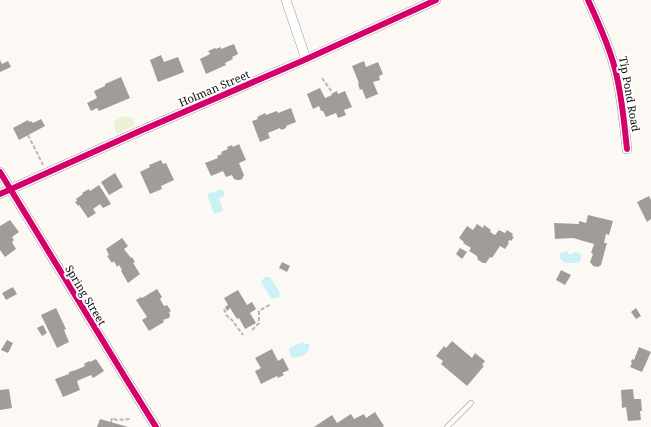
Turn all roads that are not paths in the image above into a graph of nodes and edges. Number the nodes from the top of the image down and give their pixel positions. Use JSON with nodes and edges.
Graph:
{"nodes":[{"id":1,"x":286,"y":0,"type":"edge"},
{"id":2,"x":436,"y":0,"type":"edge"},
{"id":3,"x":588,"y":0,"type":"edge"},
{"id":4,"x":306,"y":59,"type":"junction"},
{"id":5,"x":627,"y":149,"type":"dead end"},
{"id":6,"x":0,"y":172,"type":"edge"},
{"id":7,"x":10,"y":189,"type":"junction"},
{"id":8,"x":0,"y":194,"type":"edge"},
{"id":9,"x":471,"y":403,"type":"dead end"},
{"id":10,"x":156,"y":427,"type":"edge"},
{"id":11,"x":447,"y":427,"type":"edge"}],
"edges":[{"from":1,"to":4,"type":"street"},
{"from":2,"to":4,"type":"street","name":"Holman Street"},
{"from":3,"to":5,"type":"street","name":"Tip Pond Road"},
{"from":4,"to":7,"type":"street","name":"Holman Street"},
{"from":6,"to":7,"type":"street","name":"Spring Street"},
{"from":7,"to":8,"type":"street","name":"Holman Street"},
{"from":7,"to":10,"type":"street","name":"Spring Street"},
{"from":9,"to":11,"type":"lane"}]}
